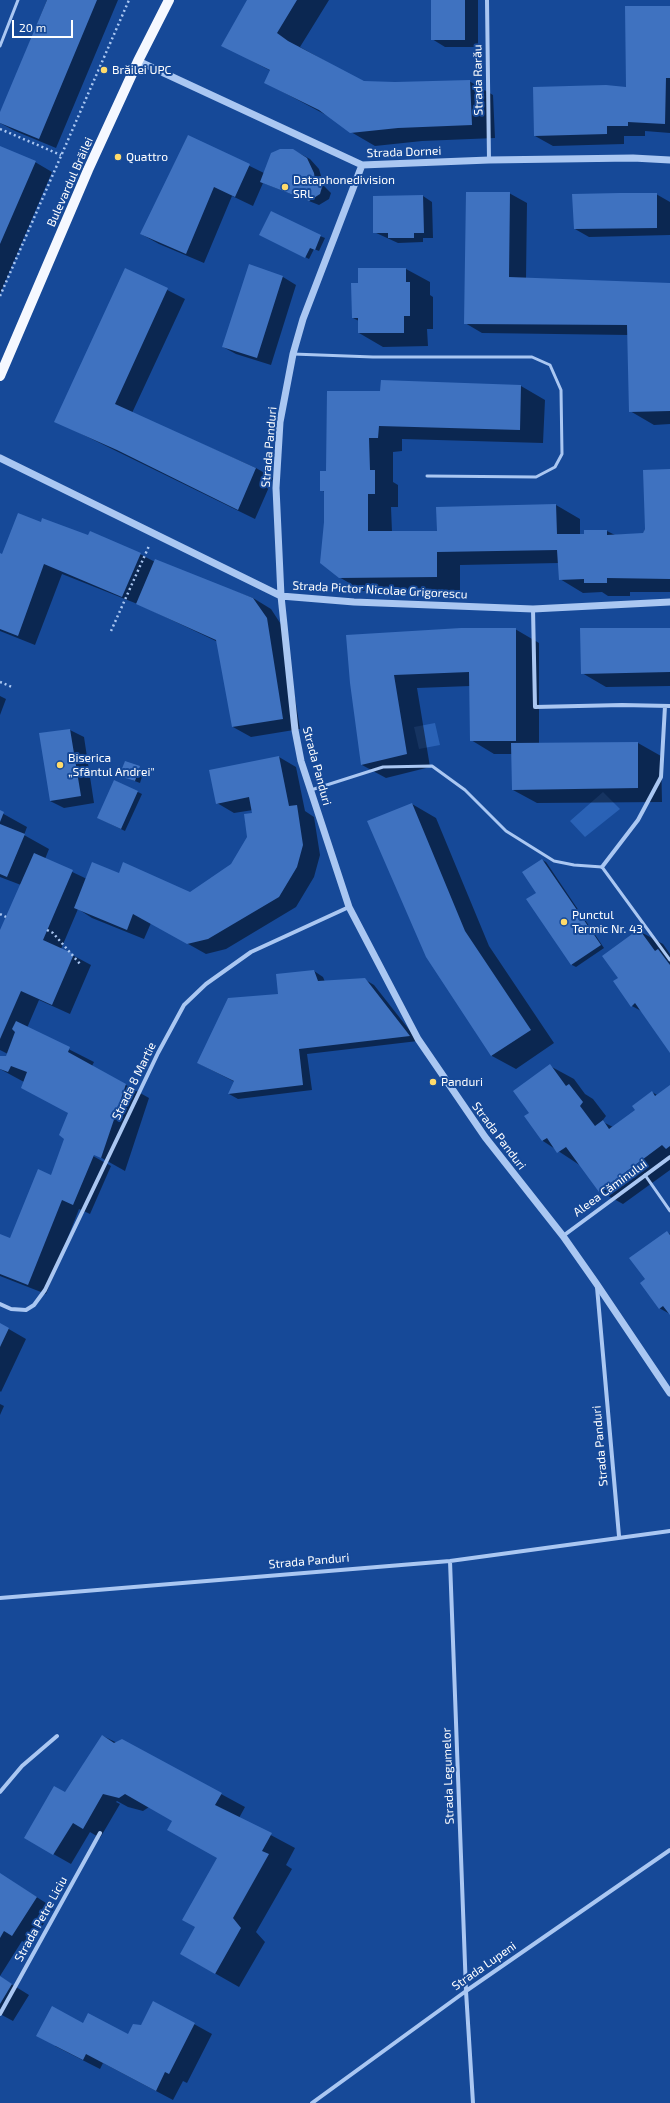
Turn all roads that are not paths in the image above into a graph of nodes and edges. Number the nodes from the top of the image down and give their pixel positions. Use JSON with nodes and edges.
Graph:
{"nodes":[{"id":1,"x":18,"y":0,"type":"edge"},
{"id":2,"x":169,"y":0,"type":"edge"},
{"id":3,"x":487,"y":0,"type":"edge"},
{"id":4,"x":0,"y":46,"type":"edge"},
{"id":5,"x":138,"y":61,"type":"junction"},
{"id":6,"x":489,"y":160,"type":"junction"},
{"id":7,"x":670,"y":160,"type":"edge"},
{"id":8,"x":362,"y":165,"type":"junction"},
{"id":9,"x":293,"y":354,"type":"junction"},
{"id":10,"x":0,"y":376,"type":"edge"},
{"id":11,"x":0,"y":458,"type":"edge"},
{"id":12,"x":427,"y":476,"type":"dead end"},
{"id":13,"x":281,"y":596,"type":"junction"},
{"id":14,"x":670,"y":602,"type":"edge"},
{"id":15,"x":533,"y":609,"type":"junction"},
{"id":16,"x":668,"y":706,"type":"edge"},
{"id":17,"x":310,"y":790,"type":"junction"},
{"id":18,"x":602,"y":867,"type":"junction"},
{"id":19,"x":349,"y":907,"type":"junction"},
{"id":20,"x":670,"y":960,"type":"edge"},
{"id":21,"x":670,"y":1157,"type":"edge"},
{"id":22,"x":645,"y":1175,"type":"junction"},
{"id":23,"x":670,"y":1211,"type":"edge"},
{"id":24,"x":563,"y":1236,"type":"junction"},
{"id":25,"x":596,"y":1283,"type":"junction"},
{"id":26,"x":0,"y":1304,"type":"edge"},
{"id":27,"x":670,"y":1393,"type":"edge"},
{"id":28,"x":670,"y":1531,"type":"edge"},
{"id":29,"x":619,"y":1536,"type":"junction"},
{"id":30,"x":450,"y":1561,"type":"junction"},
{"id":31,"x":0,"y":1598,"type":"edge"},
{"id":32,"x":57,"y":1736,"type":"dead end"},
{"id":33,"x":0,"y":1792,"type":"edge"},
{"id":34,"x":100,"y":1834,"type":"dead end"},
{"id":35,"x":670,"y":1850,"type":"edge"},
{"id":36,"x":466,"y":1990,"type":"junction"},
{"id":37,"x":0,"y":2014,"type":"edge"},
{"id":38,"x":312,"y":2103,"type":"edge"},
{"id":39,"x":473,"y":2103,"type":"edge"}],
"edges":[{"from":1,"to":4,"type":"lane"},
{"from":2,"to":5,"type":"main road","name":"Bulevardul Brăilei"},
{"from":3,"to":6,"type":"street","name":"Strada Rarău"},
{"from":5,"to":8,"type":"street","name":"Strada Dornei"},
{"from":5,"to":10,"type":"main road","name":"Bulevardul Brăilei"},
{"from":6,"to":7,"type":"street","name":"Strada Dornei"},
{"from":6,"to":8,"type":"street","name":"Strada Dornei"},
{"from":8,"to":9,"type":"street","name":"Strada Panduri"},
{"from":9,"to":12,"type":"lane"},
{"from":9,"to":13,"type":"street","name":"Strada Panduri"},
{"from":11,"to":13,"type":"street","name":"Strada Pictor Nicolae Grigorescu"},
{"from":13,"to":15,"type":"street","name":"Strada Pictor Nicolae Grigorescu"},
{"from":13,"to":17,"type":"street","name":"Strada Panduri"},
{"from":14,"to":15,"type":"street","name":"Strada Pictor Nicolae Grigorescu"},
{"from":15,"to":16,"type":"street"},
{"from":16,"to":18,"type":"street"},
{"from":17,"to":18,"type":"lane"},
{"from":17,"to":19,"type":"street","name":"Strada Panduri"},
{"from":18,"to":20,"type":"lane"},
{"from":19,"to":24,"type":"street","name":"Strada Panduri"},
{"from":19,"to":26,"type":"street","name":"Strada 8 Martie"},
{"from":21,"to":22,"type":"street","name":"Aleea Căminului"},
{"from":22,"to":23,"type":"lane"},
{"from":22,"to":24,"type":"street","name":"Aleea Căminului"},
{"from":24,"to":25,"type":"street","name":"Strada Panduri"},
{"from":25,"to":27,"type":"street","name":"Strada Panduri"},
{"from":25,"to":29,"type":"street","name":"Strada Panduri"},
{"from":28,"to":29,"type":"street","name":"Strada Panduri"},
{"from":29,"to":30,"type":"street","name":"Strada Panduri"},
{"from":30,"to":31,"type":"street","name":"Strada Panduri"},
{"from":30,"to":36,"type":"street","name":"Strada Legumelor"},
{"from":32,"to":33,"type":"street"},
{"from":34,"to":37,"type":"street","name":"Strada Petre Liciu"},
{"from":35,"to":36,"type":"street","name":"Strada Lupeni"},
{"from":36,"to":38,"type":"street","name":"Strada Lupeni"},
{"from":36,"to":39,"type":"street"}]}
